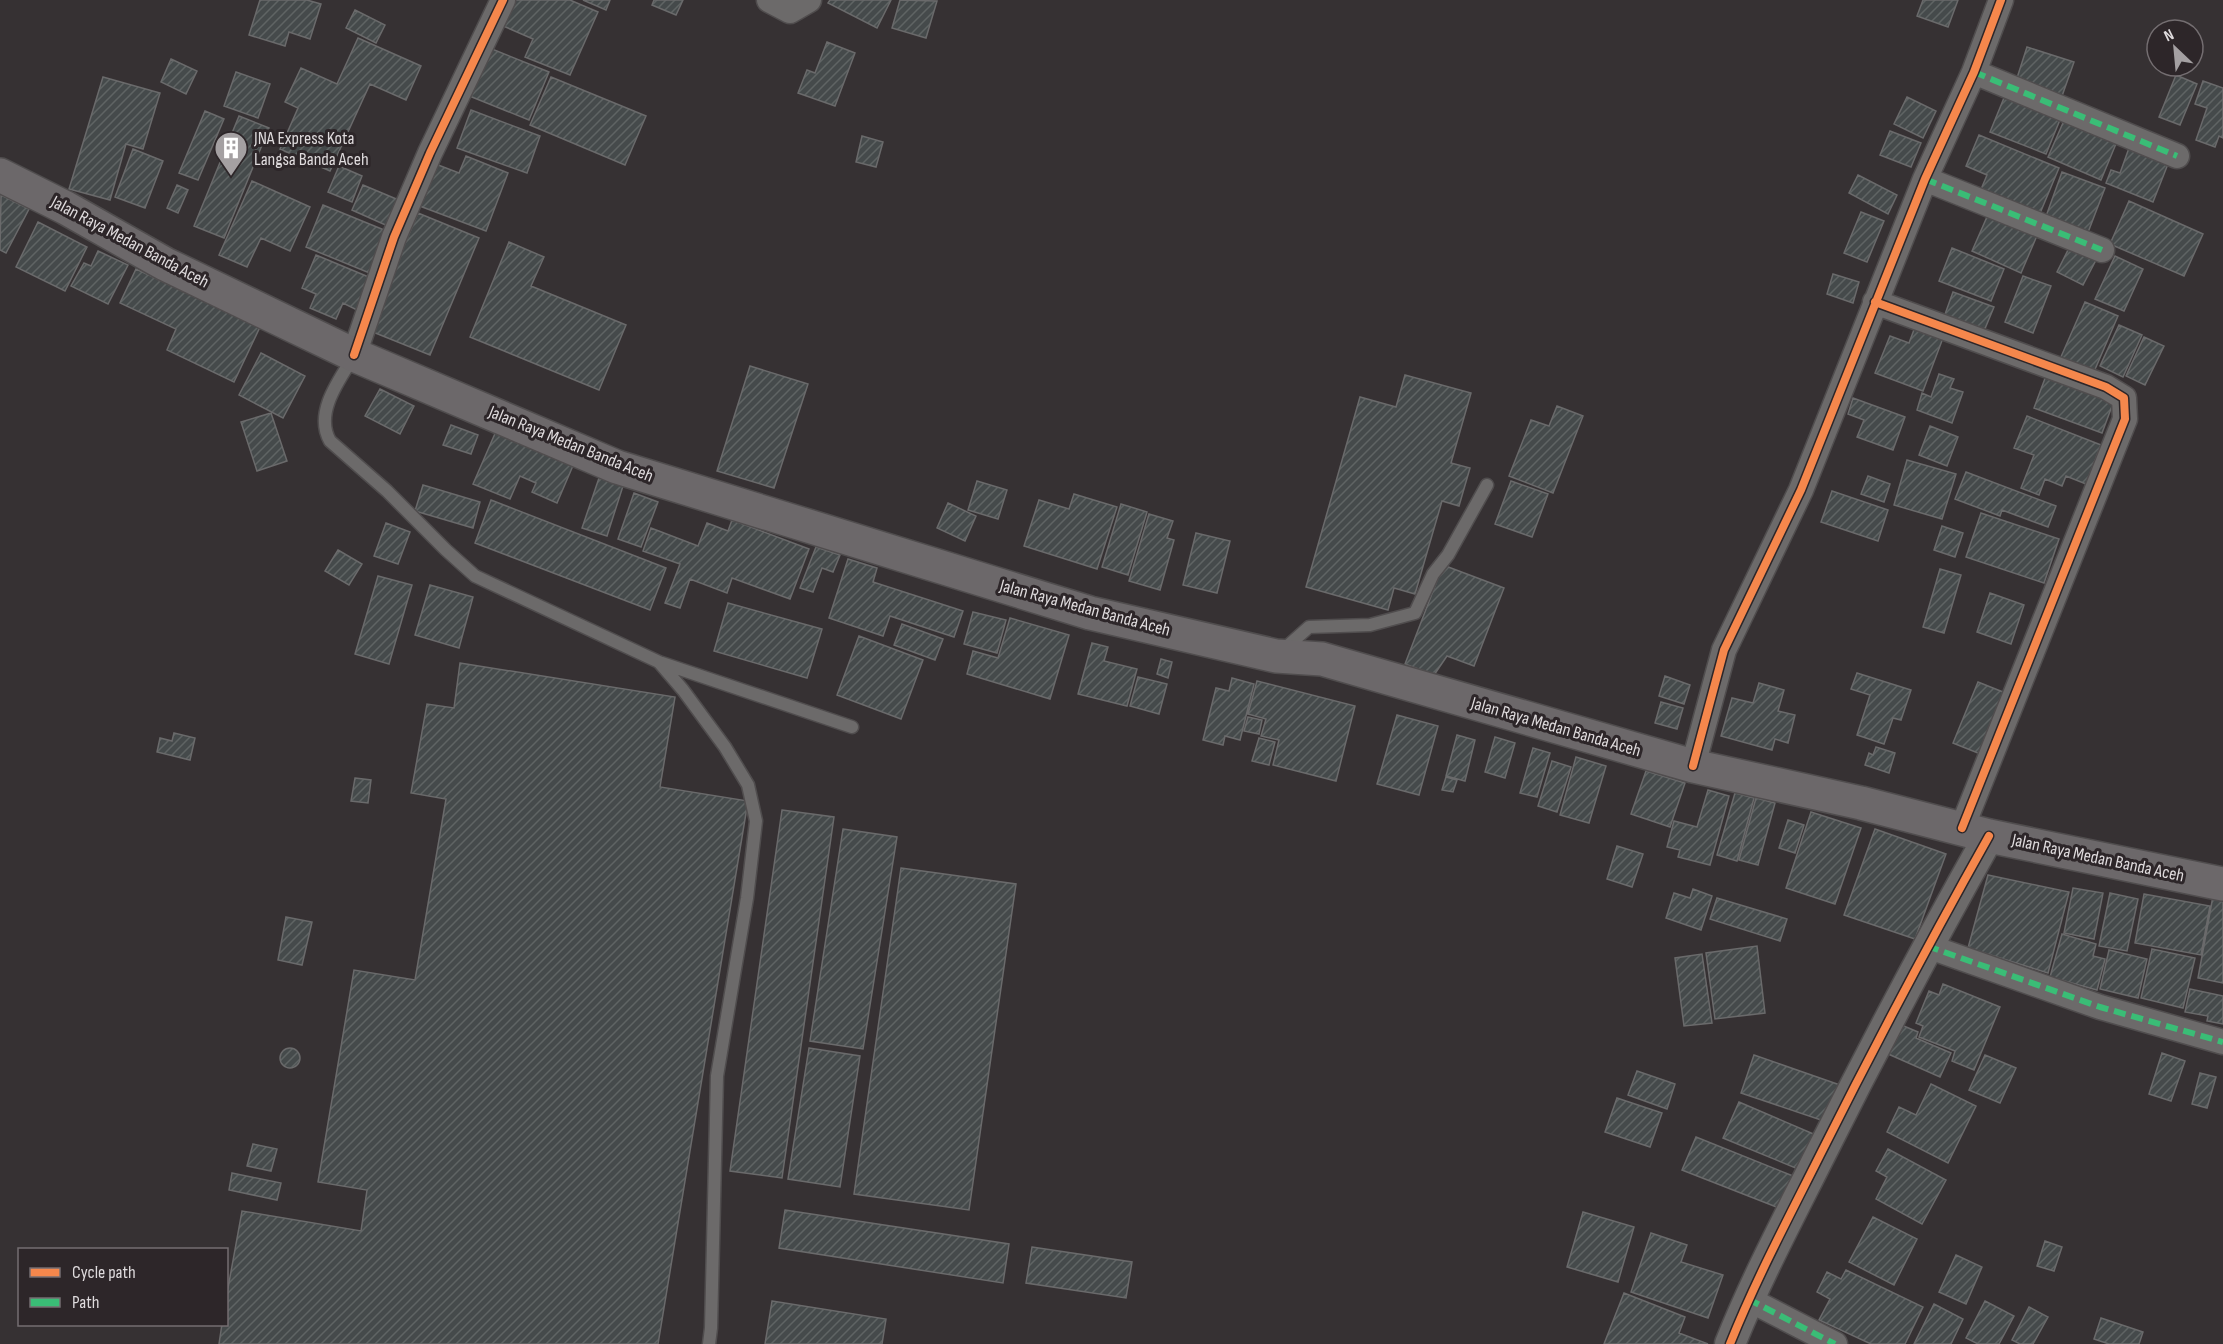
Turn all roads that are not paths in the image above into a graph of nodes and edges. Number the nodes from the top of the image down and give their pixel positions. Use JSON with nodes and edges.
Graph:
{"nodes":[{"id":1,"x":503,"y":0,"type":"edge"},
{"id":2,"x":769,"y":0,"type":"edge"},
{"id":3,"x":809,"y":0,"type":"edge"},
{"id":4,"x":2001,"y":0,"type":"edge"},
{"id":5,"x":1974,"y":72,"type":"junction"},
{"id":6,"x":2176,"y":156,"type":"dead end"},
{"id":7,"x":0,"y":175,"type":"edge"},
{"id":8,"x":1925,"y":179,"type":"junction"},
{"id":9,"x":2102,"y":250,"type":"dead end"},
{"id":10,"x":1875,"y":302,"type":"junction"},
{"id":11,"x":354,"y":355,"type":"junction"},
{"id":12,"x":1487,"y":485,"type":"dead end"},
{"id":13,"x":1276,"y":656,"type":"junction"},
{"id":14,"x":659,"y":662,"type":"junction"},
{"id":15,"x":852,"y":727,"type":"dead end"},
{"id":16,"x":1693,"y":766,"type":"junction"},
{"id":17,"x":1975,"y":832,"type":"junction"},
{"id":18,"x":2223,"y":884,"type":"edge"},
{"id":19,"x":1927,"y":946,"type":"junction"},
{"id":20,"x":2223,"y":1042,"type":"edge"},
{"id":21,"x":1748,"y":1299,"type":"junction"},
{"id":22,"x":709,"y":1344,"type":"edge"},
{"id":23,"x":1730,"y":1344,"type":"edge"},
{"id":24,"x":1834,"y":1344,"type":"edge"}],
"edges":[{"from":1,"to":11,"type":"street"},
{"from":2,"to":3,"type":"street"},
{"from":4,"to":5,"type":"street"},
{"from":5,"to":6,"type":"street"},
{"from":5,"to":8,"type":"street"},
{"from":7,"to":11,"type":"highway","name":"Jalan Raya Medan Banda Aceh"},
{"from":8,"to":9,"type":"street"},
{"from":8,"to":10,"type":"street"},
{"from":10,"to":16,"type":"street"},
{"from":10,"to":17,"type":"street"},
{"from":11,"to":13,"type":"highway","name":"Jalan Raya Medan Banda Aceh"},
{"from":11,"to":14,"type":"lane"},
{"from":12,"to":13,"type":"lane"},
{"from":13,"to":16,"type":"highway","name":"Jalan Raya Medan Banda Aceh"},
{"from":14,"to":15,"type":"lane"},
{"from":14,"to":22,"type":"lane"},
{"from":16,"to":17,"type":"highway","name":"Jalan Raya Medan Banda Aceh"},
{"from":17,"to":18,"type":"highway","name":"Jalan Raya Medan Banda Aceh"},
{"from":17,"to":19,"type":"street"},
{"from":19,"to":20,"type":"street"},
{"from":19,"to":21,"type":"street"},
{"from":21,"to":23,"type":"street"},
{"from":21,"to":24,"type":"street"}]}
